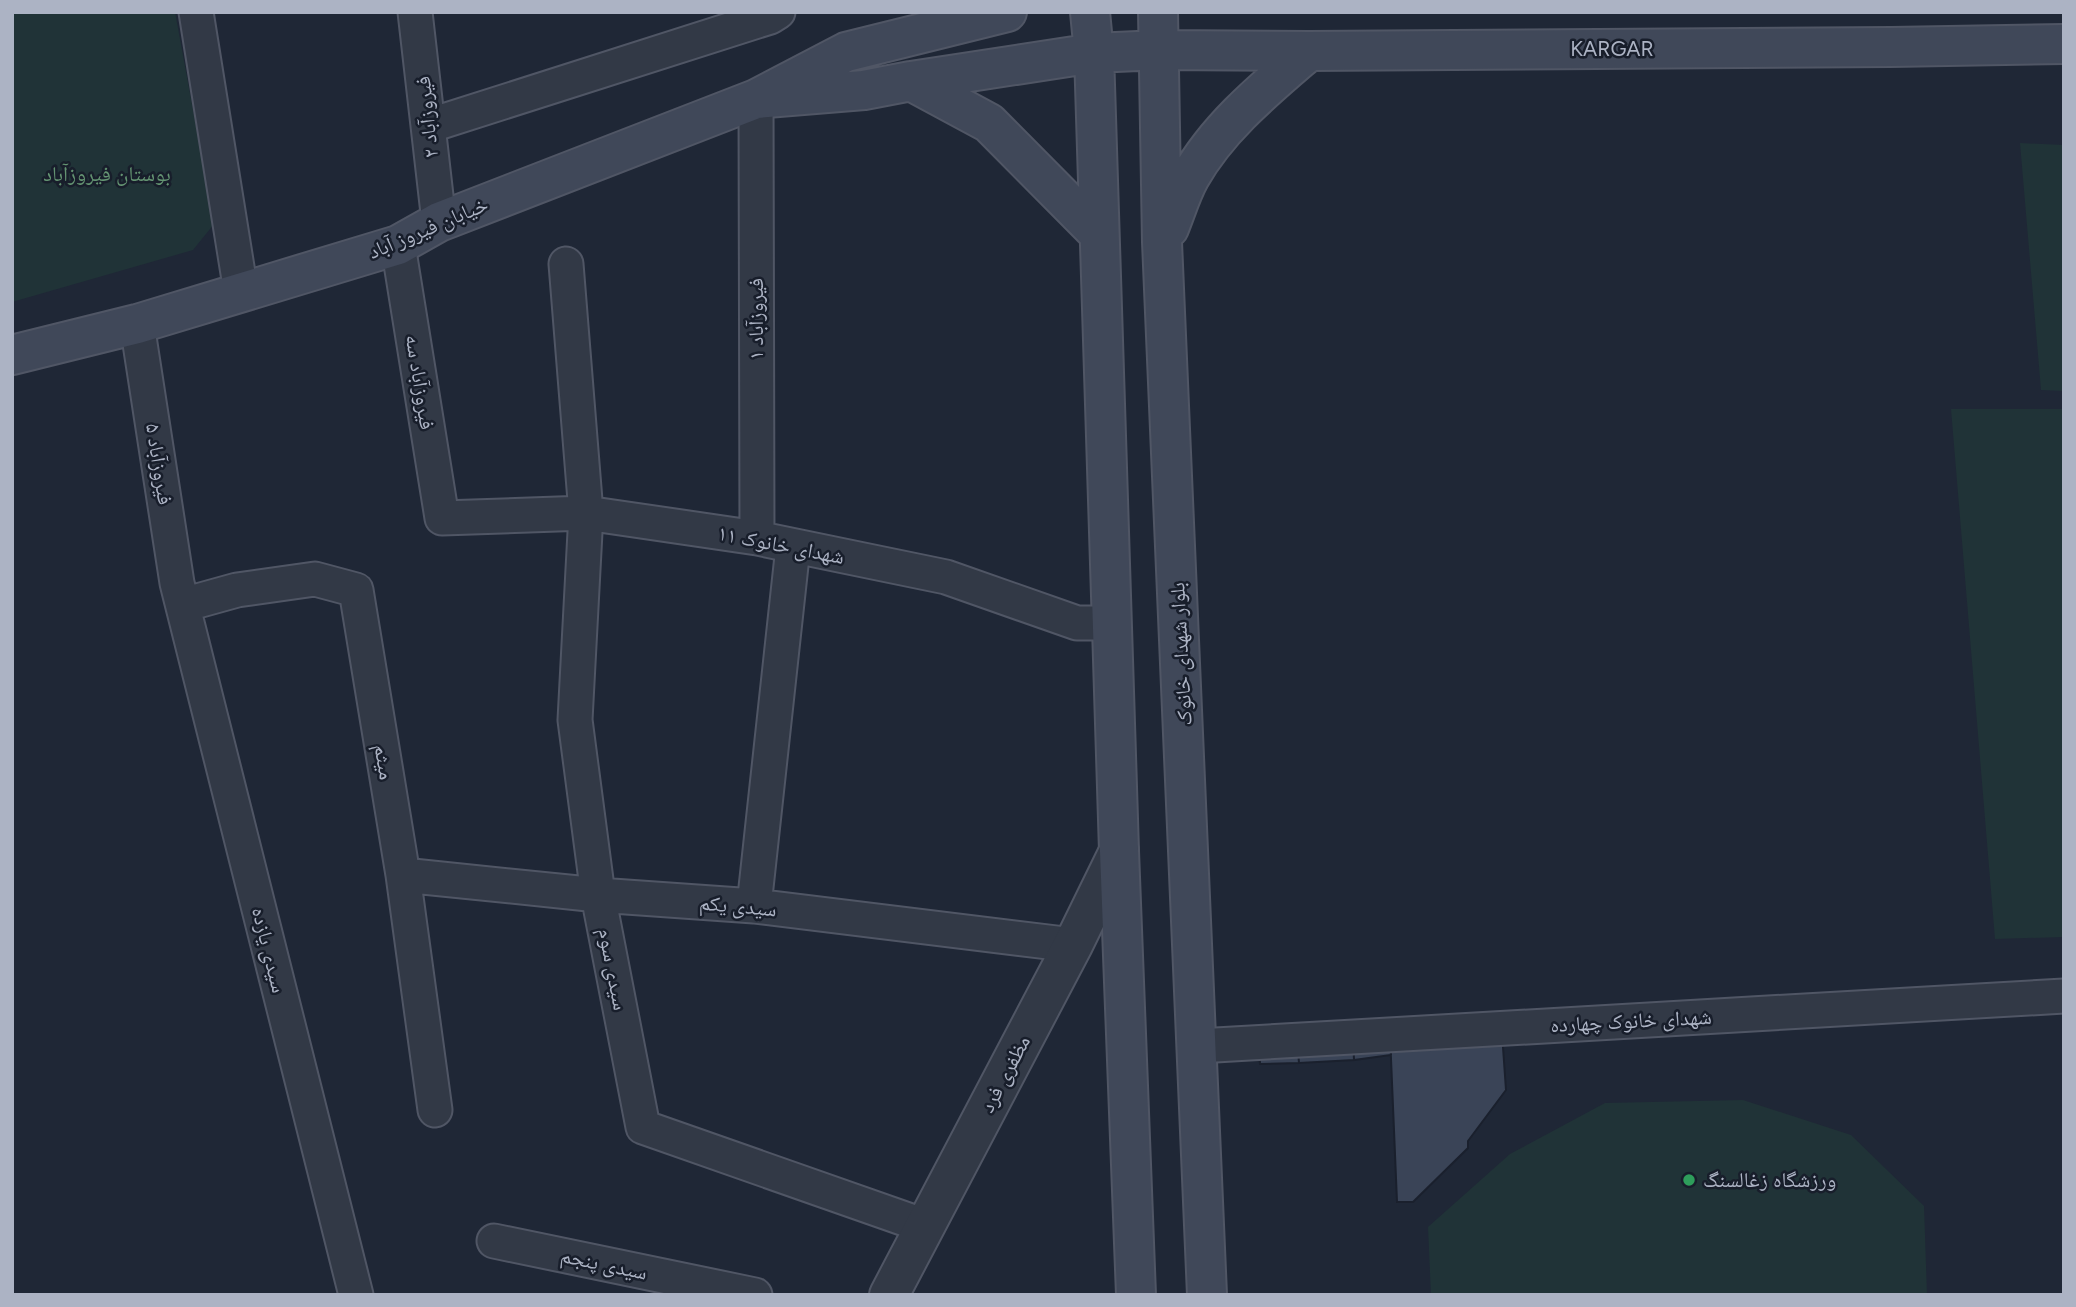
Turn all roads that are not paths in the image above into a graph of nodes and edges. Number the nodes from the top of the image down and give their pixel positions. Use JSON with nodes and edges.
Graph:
{"nodes":[{"id":1,"x":196,"y":12,"type":"edge"},
{"id":2,"x":415,"y":12,"type":"edge"},
{"id":3,"x":778,"y":12,"type":"edge"},
{"id":4,"x":1007,"y":12,"type":"edge"},
{"id":5,"x":1090,"y":12,"type":"edge"},
{"id":6,"x":1158,"y":12,"type":"edge"},
{"id":7,"x":937,"y":22,"type":"edge"},
{"id":8,"x":2064,"y":44,"type":"edge"},
{"id":9,"x":1160,"y":50,"type":"junction"},
{"id":10,"x":1309,"y":51,"type":"junction"},
{"id":11,"x":1094,"y":53,"type":"junction"},
{"id":12,"x":911,"y":81,"type":"junction"},
{"id":13,"x":756,"y":99,"type":"junction"},
{"id":14,"x":428,"y":126,"type":"junction"},
{"id":15,"x":439,"y":222,"type":"junction"},
{"id":16,"x":1099,"y":234,"type":"junction"},
{"id":17,"x":1162,"y":243,"type":"junction"},
{"id":18,"x":398,"y":245,"type":"junction"},
{"id":19,"x":566,"y":264,"type":"dead end"},
{"id":20,"x":241,"y":292,"type":"junction"},
{"id":21,"x":138,"y":324,"type":"junction"},
{"id":22,"x":12,"y":355,"type":"edge"},
{"id":23,"x":586,"y":513,"type":"junction"},
{"id":24,"x":442,"y":519,"type":"joint"},
{"id":25,"x":757,"y":538,"type":"junction"},
{"id":26,"x":793,"y":547,"type":"junction"},
{"id":27,"x":183,"y":605,"type":"junction"},
{"id":28,"x":1112,"y":623,"type":"junction"},
{"id":29,"x":1119,"y":851,"type":"junction"},
{"id":30,"x":403,"y":875,"type":"junction"},
{"id":31,"x":598,"y":895,"type":"junction"},
{"id":32,"x":754,"y":906,"type":"junction"},
{"id":33,"x":1073,"y":945,"type":"junction"},
{"id":34,"x":2064,"y":996,"type":"edge"},
{"id":35,"x":1198,"y":1046,"type":"junction"},
{"id":36,"x":435,"y":1110,"type":"dead end"},
{"id":37,"x":925,"y":1226,"type":"junction"},
{"id":38,"x":495,"y":1241,"type":"dead end"},
{"id":39,"x":356,"y":1295,"type":"edge"},
{"id":40,"x":755,"y":1295,"type":"edge"},
{"id":41,"x":889,"y":1295,"type":"edge"},
{"id":42,"x":1136,"y":1295,"type":"edge"},
{"id":43,"x":1207,"y":1295,"type":"edge"}],
"edges":[{"from":1,"to":20,"type":"street"},
{"from":2,"to":14,"type":"street","name":"فیروزآباد ۲"},
{"from":3,"to":14,"type":"street"},
{"from":4,"to":7,"type":"main road"},
{"from":5,"to":11,"type":"main road"},
{"from":6,"to":9,"type":"main road","name":"بلوار شهدای خانوک"},
{"from":7,"to":13,"type":"main road"},
{"from":8,"to":10,"type":"main road","name":"KARGAR"},
{"from":9,"to":10,"type":"main road","name":"KARGAR"},
{"from":9,"to":11,"type":"main road","name":"KARGAR"},
{"from":9,"to":17,"type":"main road","name":"بلوار شهدای خانوک"},
{"from":10,"to":17,"type":"main road"},
{"from":11,"to":12,"type":"main road","name":"KARGAR"},
{"from":11,"to":16,"type":"main road"},
{"from":12,"to":13,"type":"main road","name":"KARGAR"},
{"from":12,"to":16,"type":"main road"},
{"from":13,"to":15,"type":"main road","name":"خیابان فیروز آباد"},
{"from":13,"to":25,"type":"street","name":"فیروزآباد ۱"},
{"from":14,"to":15,"type":"street","name":"فیروزآباد ۲"},
{"from":15,"to":18,"type":"main road","name":"خیابان فیروز آباد"},
{"from":16,"to":28,"type":"main road"},
{"from":17,"to":35,"type":"main road","name":"بلوار شهدای خانوک"},
{"from":18,"to":20,"type":"main road","name":"خیابان فیروز آباد"},
{"from":18,"to":24,"type":"street","name":"فیروزآباد سه"},
{"from":19,"to":23,"type":"street","name":"سیدی سوم"},
{"from":20,"to":21,"type":"main road","name":"خیابان فیروز آباد"},
{"from":21,"to":22,"type":"main road","name":"خیابان فیروز آباد"},
{"from":21,"to":27,"type":"street","name":"فیروزآباد ۵"},
{"from":23,"to":24,"type":"street","name":"شهدای خانوک ۱۱"},
{"from":23,"to":25,"type":"street","name":"شهدای خانوک ۱۱"},
{"from":23,"to":31,"type":"street","name":"سیدی سوم"},
{"from":25,"to":26,"type":"street","name":"شهدای خانوک ۱۱"},
{"from":26,"to":28,"type":"street","name":"شهدای خانوک ۱۱"},
{"from":26,"to":32,"type":"street"},
{"from":27,"to":30,"type":"street","name":"میثم"},
{"from":27,"to":39,"type":"street","name":"سیدی یازده"},
{"from":28,"to":29,"type":"main road"},
{"from":29,"to":33,"type":"street","name":"مظفری فرد"},
{"from":29,"to":42,"type":"main road"},
{"from":30,"to":31,"type":"street","name":"سیدی یکم"},
{"from":30,"to":36,"type":"street","name":"میثم"},
{"from":31,"to":32,"type":"street","name":"سیدی یکم"},
{"from":31,"to":37,"type":"street","name":"سیدی سوم"},
{"from":32,"to":33,"type":"street","name":"سیدی یکم"},
{"from":33,"to":37,"type":"street","name":"مظفری فرد"},
{"from":34,"to":35,"type":"street","name":"شهدای خانوک چهارده"},
{"from":35,"to":43,"type":"main road","name":"بلوار شهدای خانوک"},
{"from":37,"to":41,"type":"street","name":"مظفری فرد"},
{"from":38,"to":40,"type":"street","name":"سیدی پنجم"}]}
